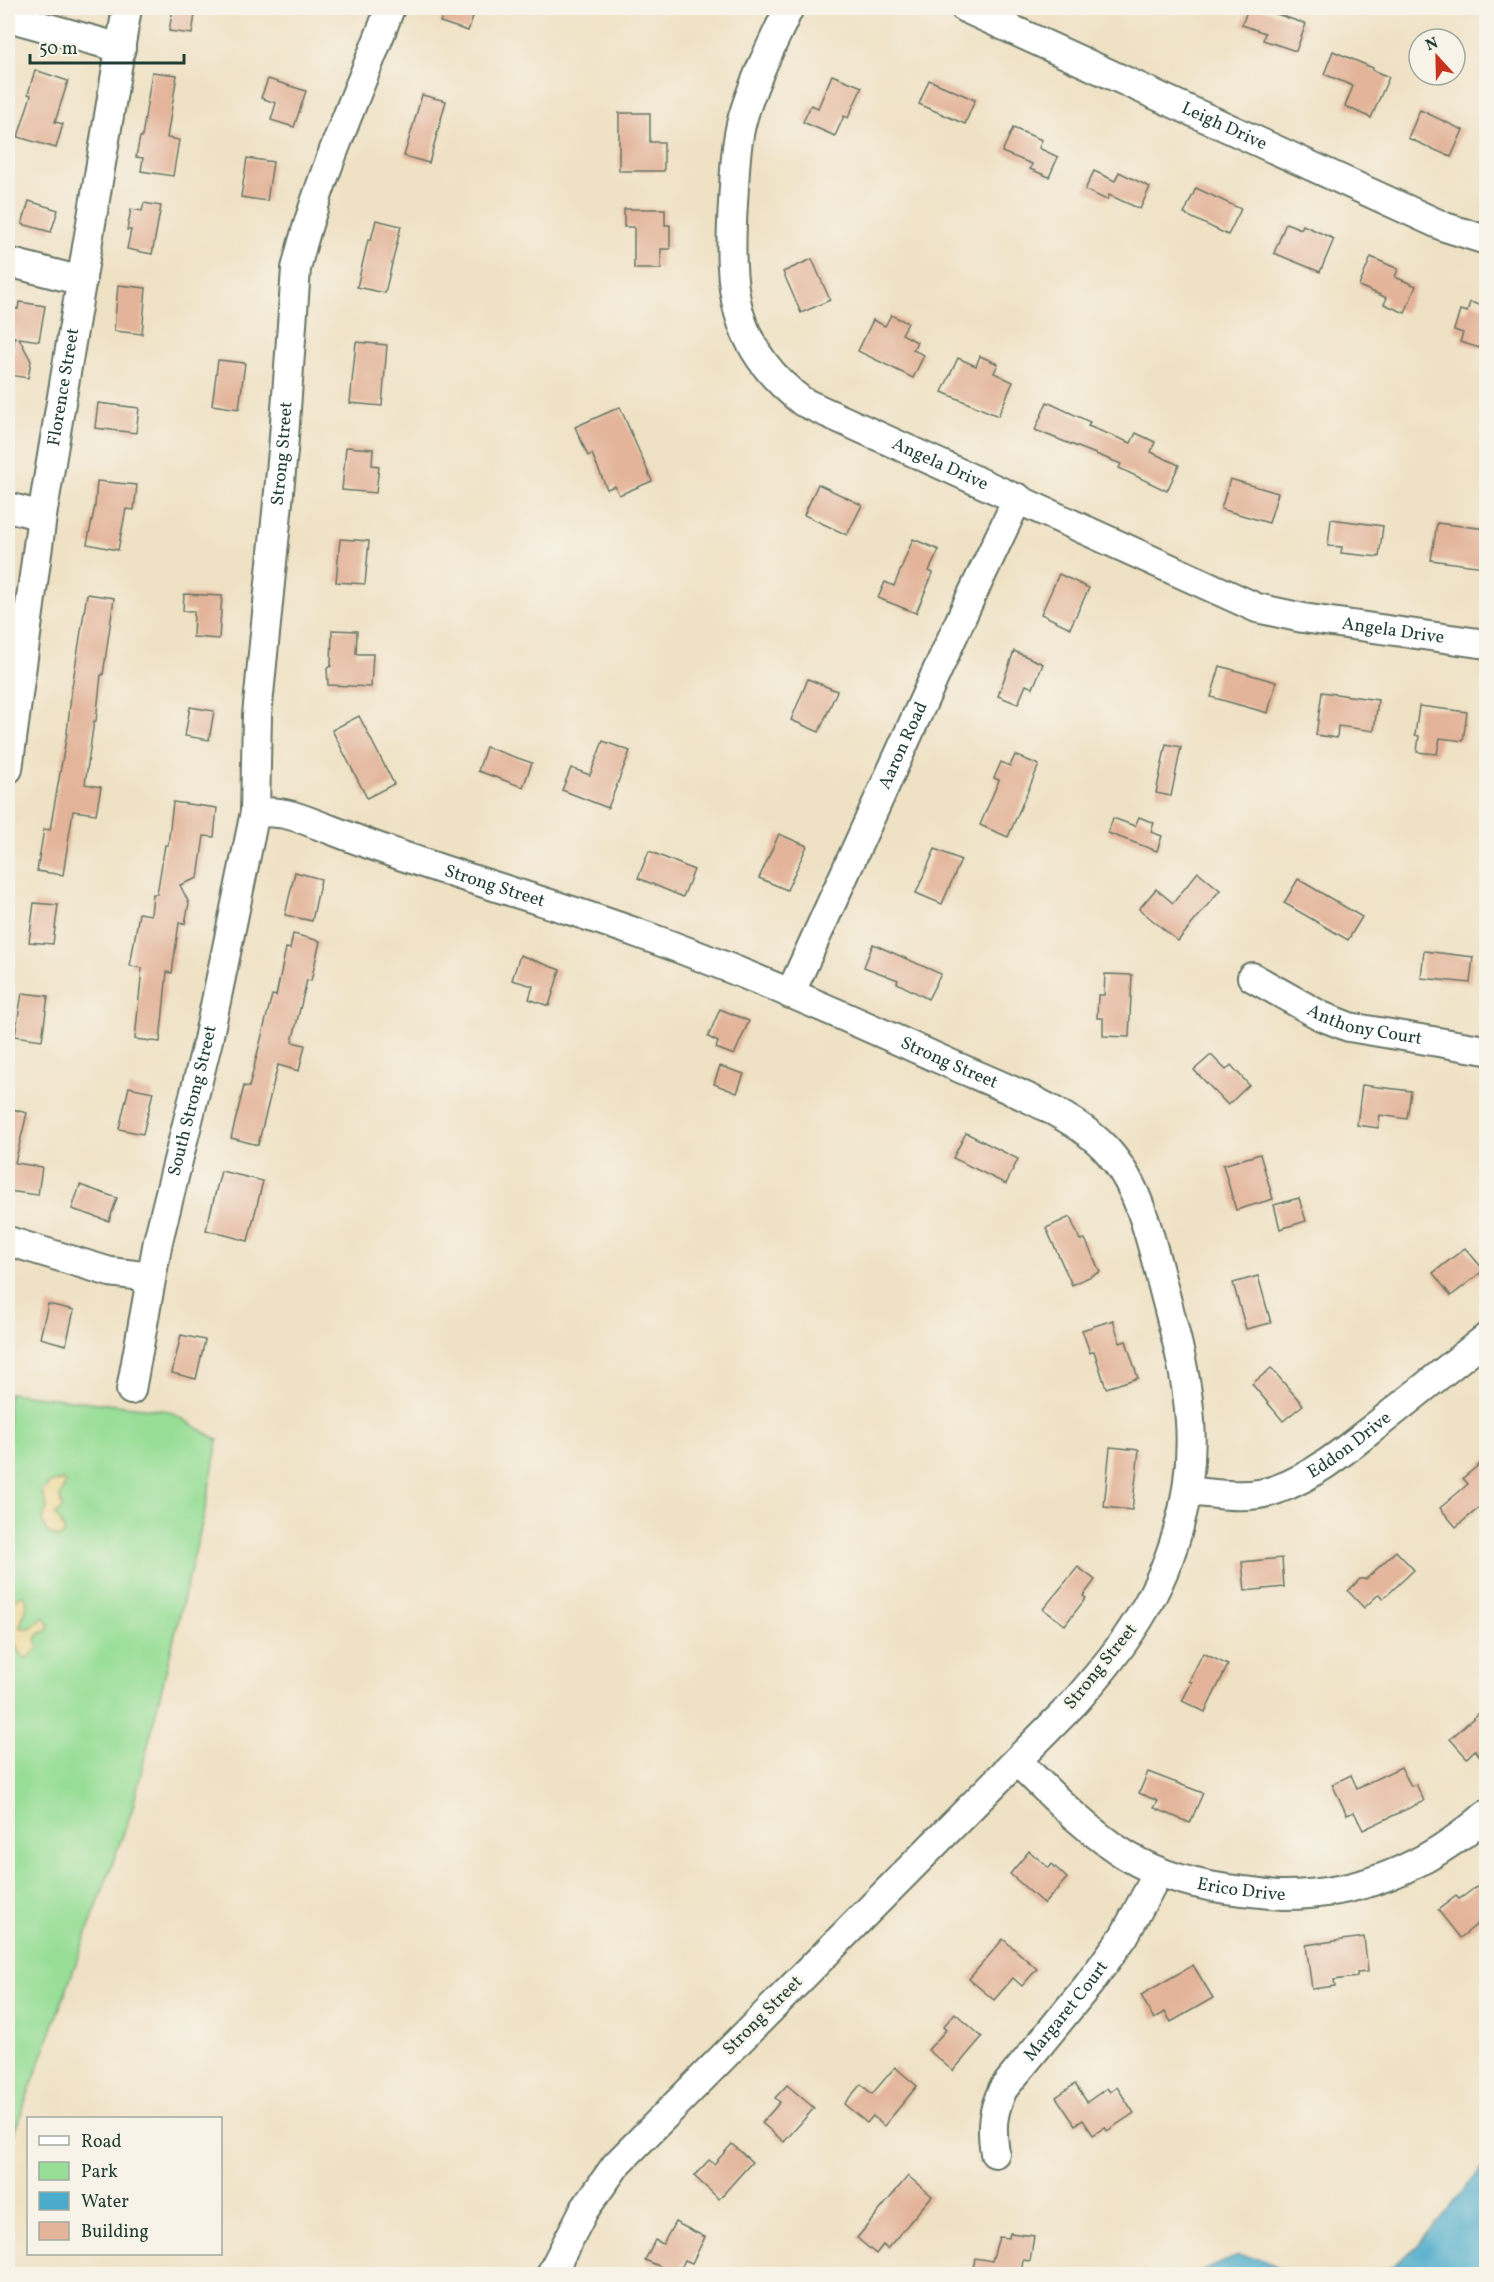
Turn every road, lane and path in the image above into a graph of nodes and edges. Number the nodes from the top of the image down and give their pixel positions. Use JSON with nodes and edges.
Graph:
{"nodes":[{"id":1,"x":127,"y":8,"type":"edge"},
{"id":2,"x":390,"y":8,"type":"edge"},
{"id":3,"x":789,"y":8,"type":"edge"},
{"id":4,"x":965,"y":8,"type":"edge"},
{"id":5,"x":8,"y":17,"type":"edge"},
{"id":6,"x":121,"y":48,"type":"junction"},
{"id":7,"x":1486,"y":240,"type":"edge"},
{"id":8,"x":8,"y":262,"type":"edge"},
{"id":9,"x":82,"y":281,"type":"junction"},
{"id":10,"x":1018,"y":498,"type":"junction"},
{"id":11,"x":8,"y":507,"type":"edge"},
{"id":12,"x":42,"y":516,"type":"junction"},
{"id":13,"x":1486,"y":644,"type":"edge"},
{"id":14,"x":8,"y":769,"type":"edge"},
{"id":15,"x":255,"y":812,"type":"junction"},
{"id":16,"x":1252,"y":977,"type":"dead end"},
{"id":17,"x":790,"y":994,"type":"junction"},
{"id":18,"x":1486,"y":1050,"type":"edge"},
{"id":19,"x":8,"y":1241,"type":"edge"},
{"id":20,"x":151,"y":1277,"type":"junction"},
{"id":21,"x":1486,"y":1338,"type":"edge"},
{"id":22,"x":131,"y":1390,"type":"dead end"},
{"id":23,"x":1187,"y":1491,"type":"junction"},
{"id":24,"x":1017,"y":1761,"type":"junction"},
{"id":25,"x":1486,"y":1815,"type":"edge"},
{"id":26,"x":1158,"y":1872,"type":"junction"},
{"id":27,"x":995,"y":2153,"type":"dead end"},
{"id":28,"x":550,"y":2274,"type":"edge"}],
"edges":[{"from":1,"to":6,"type":"street","name":"Florence Street"},
{"from":2,"to":15,"type":"street","name":"Strong Street"},
{"from":3,"to":10,"type":"street","name":"Angela Drive"},
{"from":4,"to":7,"type":"street","name":"Leigh Drive"},
{"from":5,"to":6,"type":"street"},
{"from":6,"to":9,"type":"street","name":"Florence Street"},
{"from":8,"to":9,"type":"street"},
{"from":9,"to":12,"type":"street","name":"Florence Street"},
{"from":10,"to":13,"type":"street","name":"Angela Drive"},
{"from":10,"to":17,"type":"street","name":"Aaron Road"},
{"from":11,"to":12,"type":"street"},
{"from":12,"to":14,"type":"street","name":"Florence Street"},
{"from":15,"to":17,"type":"street","name":"Strong Street"},
{"from":15,"to":20,"type":"street","name":"South Strong Street"},
{"from":16,"to":18,"type":"street","name":"Anthony Court"},
{"from":17,"to":23,"type":"street","name":"Strong Street"},
{"from":19,"to":20,"type":"street"},
{"from":20,"to":22,"type":"street","name":"South Strong Street"},
{"from":21,"to":23,"type":"street","name":"Eddon Drive"},
{"from":23,"to":24,"type":"street","name":"Strong Street"},
{"from":24,"to":26,"type":"street","name":"Erico Drive"},
{"from":24,"to":28,"type":"street","name":"Strong Street"},
{"from":25,"to":26,"type":"street","name":"Erico Drive"},
{"from":26,"to":27,"type":"street","name":"Margaret Court"}]}
